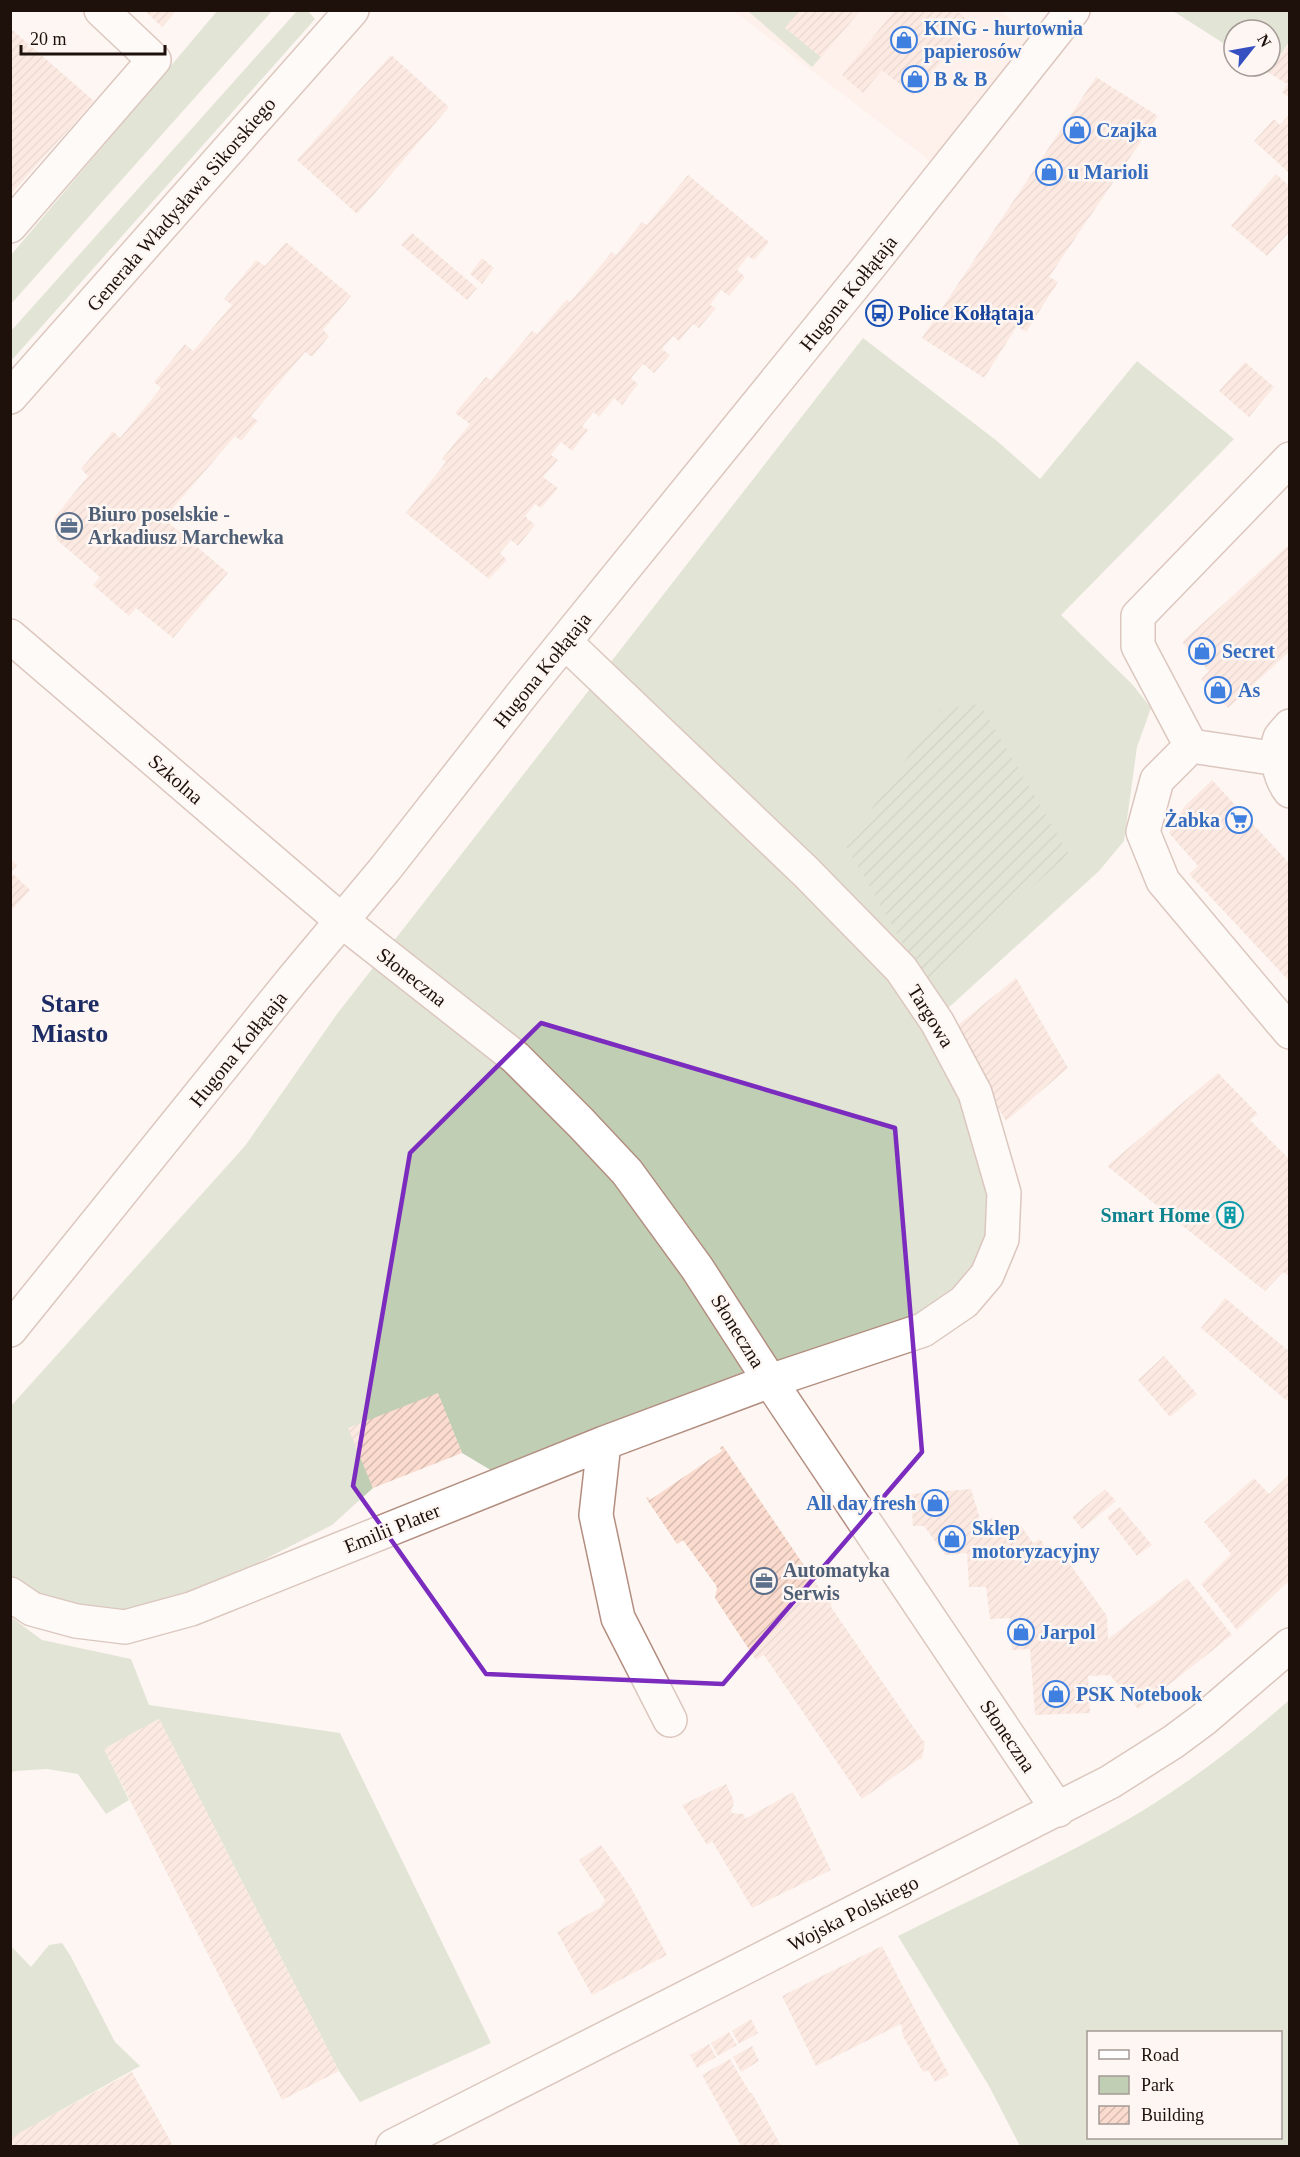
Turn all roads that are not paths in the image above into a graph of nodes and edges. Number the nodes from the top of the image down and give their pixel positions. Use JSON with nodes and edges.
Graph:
{"nodes":[{"id":1,"x":101,"y":10,"type":"edge"},
{"id":2,"x":352,"y":10,"type":"edge"},
{"id":3,"x":1073,"y":10,"type":"edge"},
{"id":4,"x":10,"y":226,"type":"edge"},
{"id":5,"x":10,"y":397,"type":"edge"},
{"id":6,"x":1290,"y":459,"type":"edge"},
{"id":7,"x":10,"y":636,"type":"edge"},
{"id":8,"x":565,"y":642,"type":"junction"},
{"id":9,"x":1290,"y":726,"type":"edge"},
{"id":10,"x":1191,"y":746,"type":"junction"},
{"id":11,"x":1278,"y":759,"type":"junction"},
{"id":12,"x":1290,"y":791,"type":"edge"},
{"id":13,"x":342,"y":921,"type":"junction"},
{"id":14,"x":1290,"y":1032,"type":"edge"},
{"id":15,"x":10,"y":1330,"type":"edge"},
{"id":16,"x":770,"y":1381,"type":"junction"},
{"id":17,"x":604,"y":1443,"type":"junction"},
{"id":18,"x":10,"y":1594,"type":"edge"},
{"id":19,"x":1290,"y":1645,"type":"edge"},
{"id":20,"x":670,"y":1720,"type":"dead end"},
{"id":21,"x":1058,"y":1810,"type":"junction"},
{"id":22,"x":393,"y":2146,"type":"edge"}],
"edges":[{"from":1,"to":4,"type":"street"},
{"from":2,"to":5,"type":"street","name":"Generała Władysława Sikorskiego"},
{"from":3,"to":8,"type":"street","name":"Hugona Kołłątaja"},
{"from":6,"to":10,"type":"street"},
{"from":7,"to":13,"type":"street","name":"Szkolna"},
{"from":8,"to":13,"type":"street","name":"Hugona Kołłątaja"},
{"from":8,"to":16,"type":"street","name":"Targowa"},
{"from":9,"to":11,"type":"street"},
{"from":10,"to":11,"type":"street"},
{"from":10,"to":14,"type":"street"},
{"from":11,"to":12,"type":"street"},
{"from":13,"to":15,"type":"street","name":"Hugona Kołłątaja"},
{"from":13,"to":16,"type":"street","name":"Słoneczna"},
{"from":16,"to":17,"type":"street","name":"Emilii Plater"},
{"from":16,"to":21,"type":"street","name":"Słoneczna"},
{"from":17,"to":18,"type":"street","name":"Emilii Plater"},
{"from":17,"to":20,"type":"street"},
{"from":19,"to":21,"type":"street","name":"Wojska Polskiego"},
{"from":21,"to":22,"type":"street","name":"Wojska Polskiego"}]}
